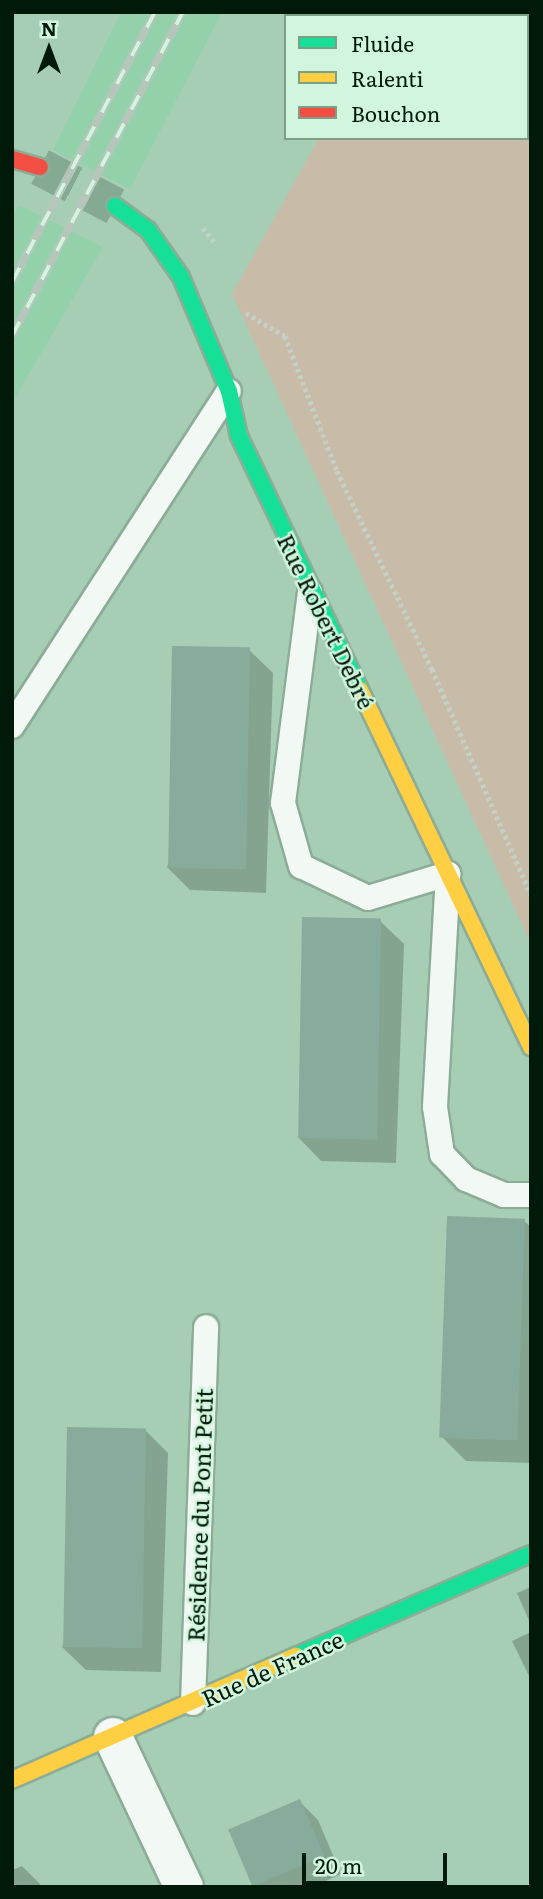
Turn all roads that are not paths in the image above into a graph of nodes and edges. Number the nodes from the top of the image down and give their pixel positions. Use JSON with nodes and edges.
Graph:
{"nodes":[{"id":1,"x":12,"y":159,"type":"edge"},
{"id":2,"x":40,"y":167,"type":"tunnel mouth"},
{"id":3,"x":116,"y":206,"type":"tunnel mouth"},
{"id":4,"x":229,"y":391,"type":"junction"},
{"id":5,"x":311,"y":587,"type":"junction"},
{"id":6,"x":12,"y":726,"type":"edge"},
{"id":7,"x":448,"y":874,"type":"junction"},
{"id":8,"x":531,"y":1047,"type":"edge"},
{"id":9,"x":531,"y":1195,"type":"edge"},
{"id":10,"x":206,"y":1327,"type":"dead end"},
{"id":11,"x":530,"y":1553,"type":"edge"},
{"id":12,"x":193,"y":1703,"type":"junction"},
{"id":13,"x":113,"y":1737,"type":"junction"},
{"id":14,"x":12,"y":1780,"type":"edge"},
{"id":15,"x":184,"y":1887,"type":"edge"}],
"edges":[{"from":1,"to":2,"type":"street"},
{"from":3,"to":4,"type":"street","name":"Rue Robert Debré"},
{"from":4,"to":5,"type":"street","name":"Rue Robert Debré"},
{"from":4,"to":6,"type":"lane"},
{"from":5,"to":7,"type":"street","name":"Rue Robert Debré"},
{"from":5,"to":7,"type":"lane"},
{"from":7,"to":8,"type":"street","name":"Rue Robert Debré"},
{"from":7,"to":9,"type":"lane"},
{"from":10,"to":12,"type":"lane","name":"Résidence du Pont Petit"},
{"from":11,"to":12,"type":"street","name":"Rue de France"},
{"from":12,"to":13,"type":"street","name":"Rue de France"},
{"from":13,"to":14,"type":"street","name":"Rue de France"},
{"from":13,"to":15,"type":"street"}]}
